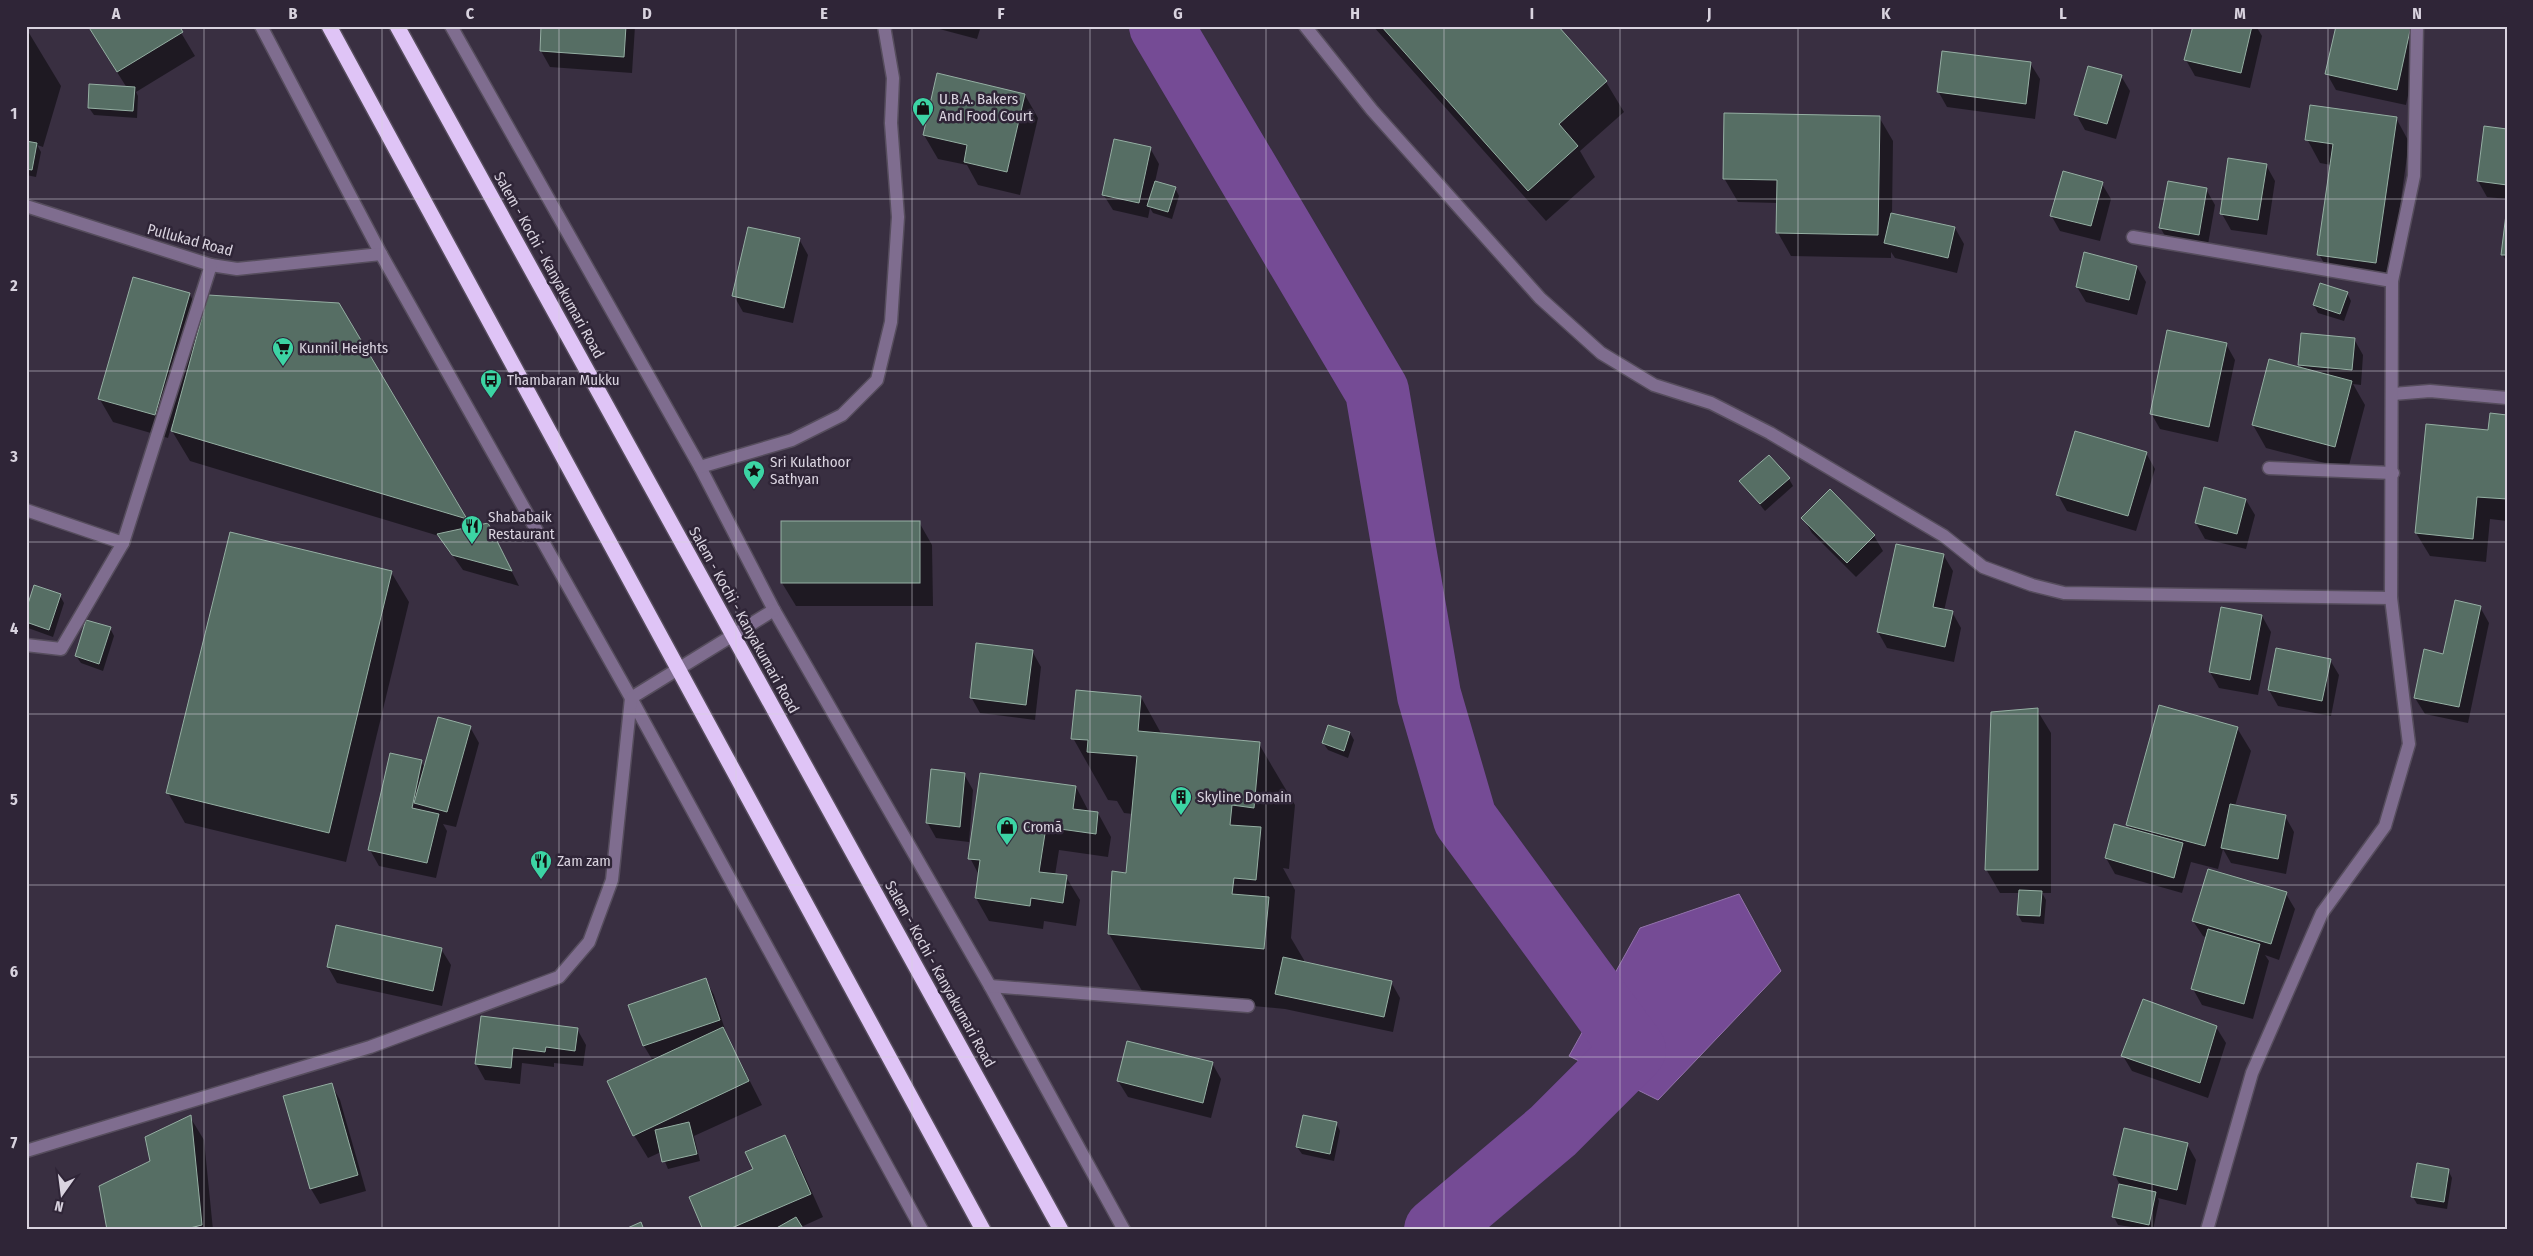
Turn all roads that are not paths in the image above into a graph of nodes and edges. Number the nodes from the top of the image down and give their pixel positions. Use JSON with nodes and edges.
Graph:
{"nodes":[{"id":1,"x":261,"y":26,"type":"edge"},
{"id":2,"x":329,"y":26,"type":"edge"},
{"id":3,"x":398,"y":26,"type":"edge"},
{"id":4,"x":451,"y":26,"type":"edge"},
{"id":5,"x":884,"y":26,"type":"edge"},
{"id":6,"x":1305,"y":26,"type":"edge"},
{"id":7,"x":2418,"y":26,"type":"edge"},
{"id":8,"x":26,"y":206,"type":"edge"},
{"id":9,"x":2133,"y":237,"type":"dead end"},
{"id":10,"x":381,"y":254,"type":"junction"},
{"id":11,"x":211,"y":265,"type":"junction"},
{"id":12,"x":2392,"y":281,"type":"junction"},
{"id":13,"x":2393,"y":394,"type":"junction"},
{"id":14,"x":2507,"y":398,"type":"edge"},
{"id":15,"x":700,"y":467,"type":"junction"},
{"id":16,"x":2269,"y":468,"type":"dead end"},
{"id":17,"x":2393,"y":473,"type":"junction"},
{"id":18,"x":26,"y":510,"type":"edge"},
{"id":19,"x":123,"y":543,"type":"junction"},
{"id":20,"x":2391,"y":598,"type":"junction"},
{"id":21,"x":774,"y":610,"type":"junction"},
{"id":22,"x":732,"y":635,"type":"junction"},
{"id":23,"x":26,"y":645,"type":"edge"},
{"id":24,"x":677,"y":669,"type":"junction"},
{"id":25,"x":631,"y":698,"type":"junction"},
{"id":26,"x":990,"y":986,"type":"junction"},
{"id":27,"x":1248,"y":1006,"type":"dead end"},
{"id":28,"x":26,"y":1151,"type":"edge"},
{"id":29,"x":922,"y":1230,"type":"edge"},
{"id":30,"x":984,"y":1230,"type":"edge"},
{"id":31,"x":1061,"y":1230,"type":"edge"},
{"id":32,"x":1124,"y":1230,"type":"edge"},
{"id":33,"x":2206,"y":1230,"type":"edge"}],
"edges":[{"from":1,"to":10,"type":"street"},
{"from":2,"to":24,"type":"highway"},
{"from":3,"to":22,"type":"highway","name":"Salem - Kochi - Kanyakumari Road"},
{"from":4,"to":15,"type":"street"},
{"from":5,"to":15,"type":"street"},
{"from":6,"to":20,"type":"street"},
{"from":7,"to":12,"type":"street"},
{"from":8,"to":11,"type":"street","name":"Pullukad Road"},
{"from":9,"to":12,"type":"street"},
{"from":10,"to":11,"type":"street","name":"Pullukad Road"},
{"from":10,"to":25,"type":"street"},
{"from":11,"to":19,"type":"street"},
{"from":12,"to":13,"type":"street"},
{"from":13,"to":14,"type":"street"},
{"from":13,"to":17,"type":"street"},
{"from":15,"to":21,"type":"street"},
{"from":16,"to":17,"type":"street"},
{"from":17,"to":20,"type":"street"},
{"from":18,"to":19,"type":"street"},
{"from":19,"to":23,"type":"street"},
{"from":20,"to":33,"type":"street"},
{"from":21,"to":22,"type":"street"},
{"from":21,"to":26,"type":"street"},
{"from":22,"to":24,"type":"street"},
{"from":22,"to":31,"type":"highway","name":"Salem - Kochi - Kanyakumari Road"},
{"from":24,"to":25,"type":"street"},
{"from":24,"to":30,"type":"highway"},
{"from":25,"to":28,"type":"street"},
{"from":25,"to":29,"type":"street"},
{"from":26,"to":27,"type":"street"},
{"from":26,"to":32,"type":"street"}]}
